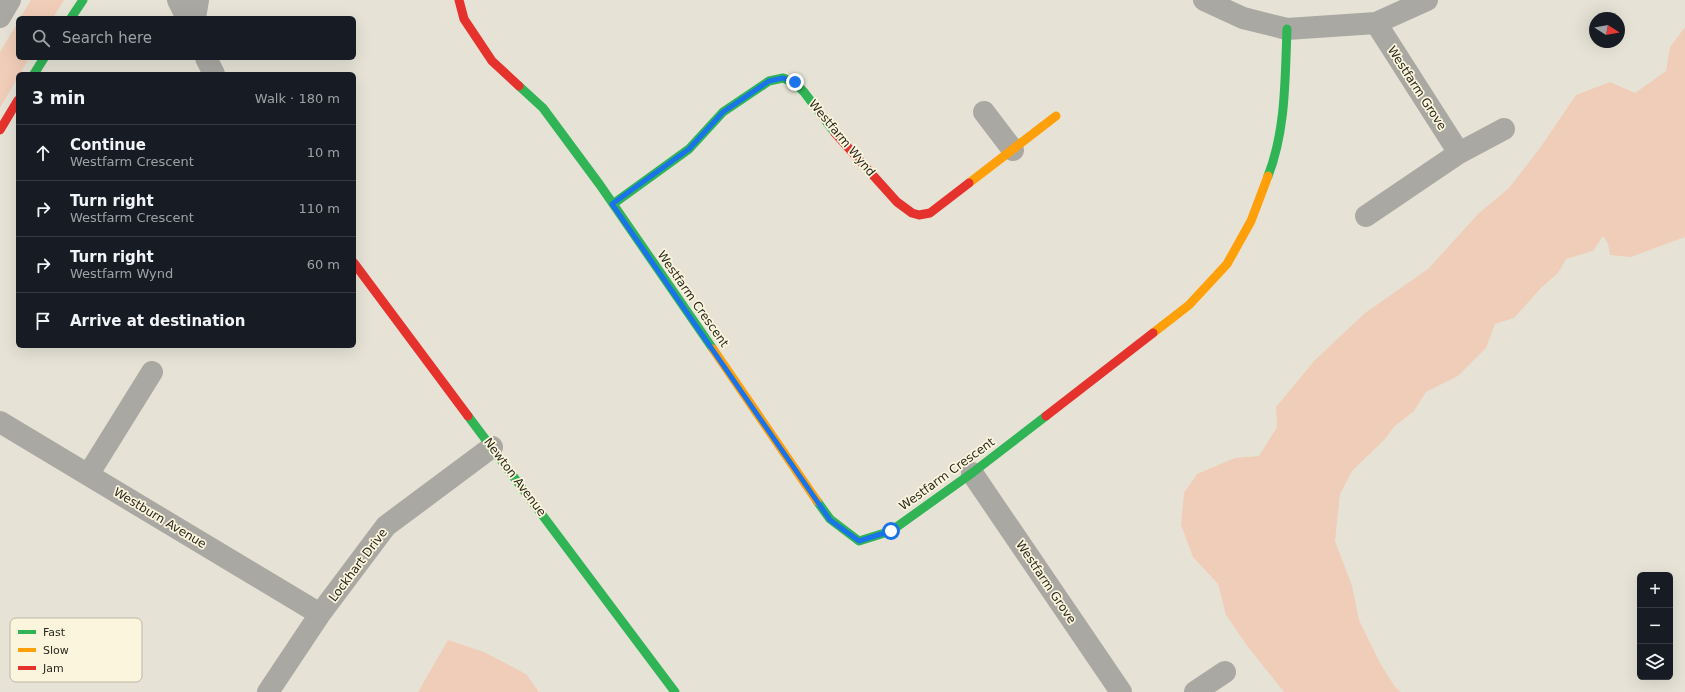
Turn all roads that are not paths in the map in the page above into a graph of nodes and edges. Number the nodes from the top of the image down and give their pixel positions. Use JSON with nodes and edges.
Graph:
{"nodes":[{"id":1,"x":10,"y":0,"type":"edge"},
{"id":2,"x":83,"y":0,"type":"edge"},
{"id":3,"x":178,"y":0,"type":"edge"},
{"id":4,"x":198,"y":0,"type":"edge"},
{"id":5,"x":459,"y":0,"type":"edge"},
{"id":6,"x":1204,"y":0,"type":"edge"},
{"id":7,"x":1427,"y":0,"type":"edge"},
{"id":8,"x":72,"y":16,"type":"edge"},
{"id":9,"x":186,"y":16,"type":"edge"},
{"id":10,"x":194,"y":16,"type":"edge"},
{"id":11,"x":0,"y":17,"type":"edge"},
{"id":12,"x":1376,"y":23,"type":"junction"},
{"id":13,"x":1287,"y":28,"type":"junction"},
{"id":14,"x":43,"y":60,"type":"edge"},
{"id":15,"x":207,"y":60,"type":"edge"},
{"id":16,"x":35,"y":72,"type":"edge"},
{"id":17,"x":213,"y":72,"type":"edge"},
{"id":18,"x":16,"y":103,"type":"edge"},
{"id":19,"x":984,"y":112,"type":"dead end"},
{"id":20,"x":1056,"y":116,"type":"dead end"},
{"id":21,"x":1504,"y":129,"type":"dead end"},
{"id":22,"x":0,"y":130,"type":"edge"},
{"id":23,"x":1013,"y":150,"type":"junction"},
{"id":24,"x":1459,"y":153,"type":"junction"},
{"id":25,"x":612,"y":204,"type":"junction"},
{"id":26,"x":1366,"y":216,"type":"dead end"},
{"id":27,"x":356,"y":266,"type":"edge"},
{"id":28,"x":152,"y":372,"type":"dead end"},
{"id":29,"x":0,"y":422,"type":"edge"},
{"id":30,"x":492,"y":447,"type":"junction"},
{"id":31,"x":972,"y":472,"type":"junction"},
{"id":32,"x":88,"y":475,"type":"junction"},
{"id":33,"x":320,"y":614,"type":"junction"},
{"id":34,"x":1225,"y":672,"type":"dead end"},
{"id":35,"x":268,"y":692,"type":"edge"},
{"id":36,"x":675,"y":692,"type":"edge"},
{"id":37,"x":1121,"y":692,"type":"edge"},
{"id":38,"x":1196,"y":692,"type":"edge"}],
"edges":[{"from":1,"to":11,"type":"street"},
{"from":2,"to":8,"type":"street"},
{"from":3,"to":9,"type":"street"},
{"from":4,"to":10,"type":"street"},
{"from":5,"to":25,"type":"street","name":"Westfarm Crescent"},
{"from":6,"to":13,"type":"street"},
{"from":7,"to":12,"type":"street"},
{"from":12,"to":13,"type":"street"},
{"from":12,"to":24,"type":"street","name":"Westfarm Grove"},
{"from":13,"to":31,"type":"street","name":"Westfarm Crescent"},
{"from":14,"to":16,"type":"street"},
{"from":15,"to":17,"type":"street"},
{"from":18,"to":22,"type":"street"},
{"from":19,"to":23,"type":"street"},
{"from":20,"to":23,"type":"street","name":"Westfarm Wynd"},
{"from":21,"to":24,"type":"street"},
{"from":23,"to":25,"type":"street","name":"Westfarm Wynd"},
{"from":24,"to":26,"type":"street"},
{"from":25,"to":31,"type":"street","name":"Westfarm Crescent"},
{"from":27,"to":30,"type":"street","name":"Newton Avenue"},
{"from":28,"to":32,"type":"street"},
{"from":29,"to":32,"type":"street","name":"Westburn Avenue"},
{"from":30,"to":33,"type":"street","name":"Lockhart Drive"},
{"from":30,"to":36,"type":"street","name":"Newton Avenue"},
{"from":31,"to":37,"type":"street","name":"Westfarm Grove"},
{"from":32,"to":33,"type":"street","name":"Westburn Avenue"},
{"from":33,"to":35,"type":"street","name":"Lockhart Drive"},
{"from":34,"to":38,"type":"street"}]}
